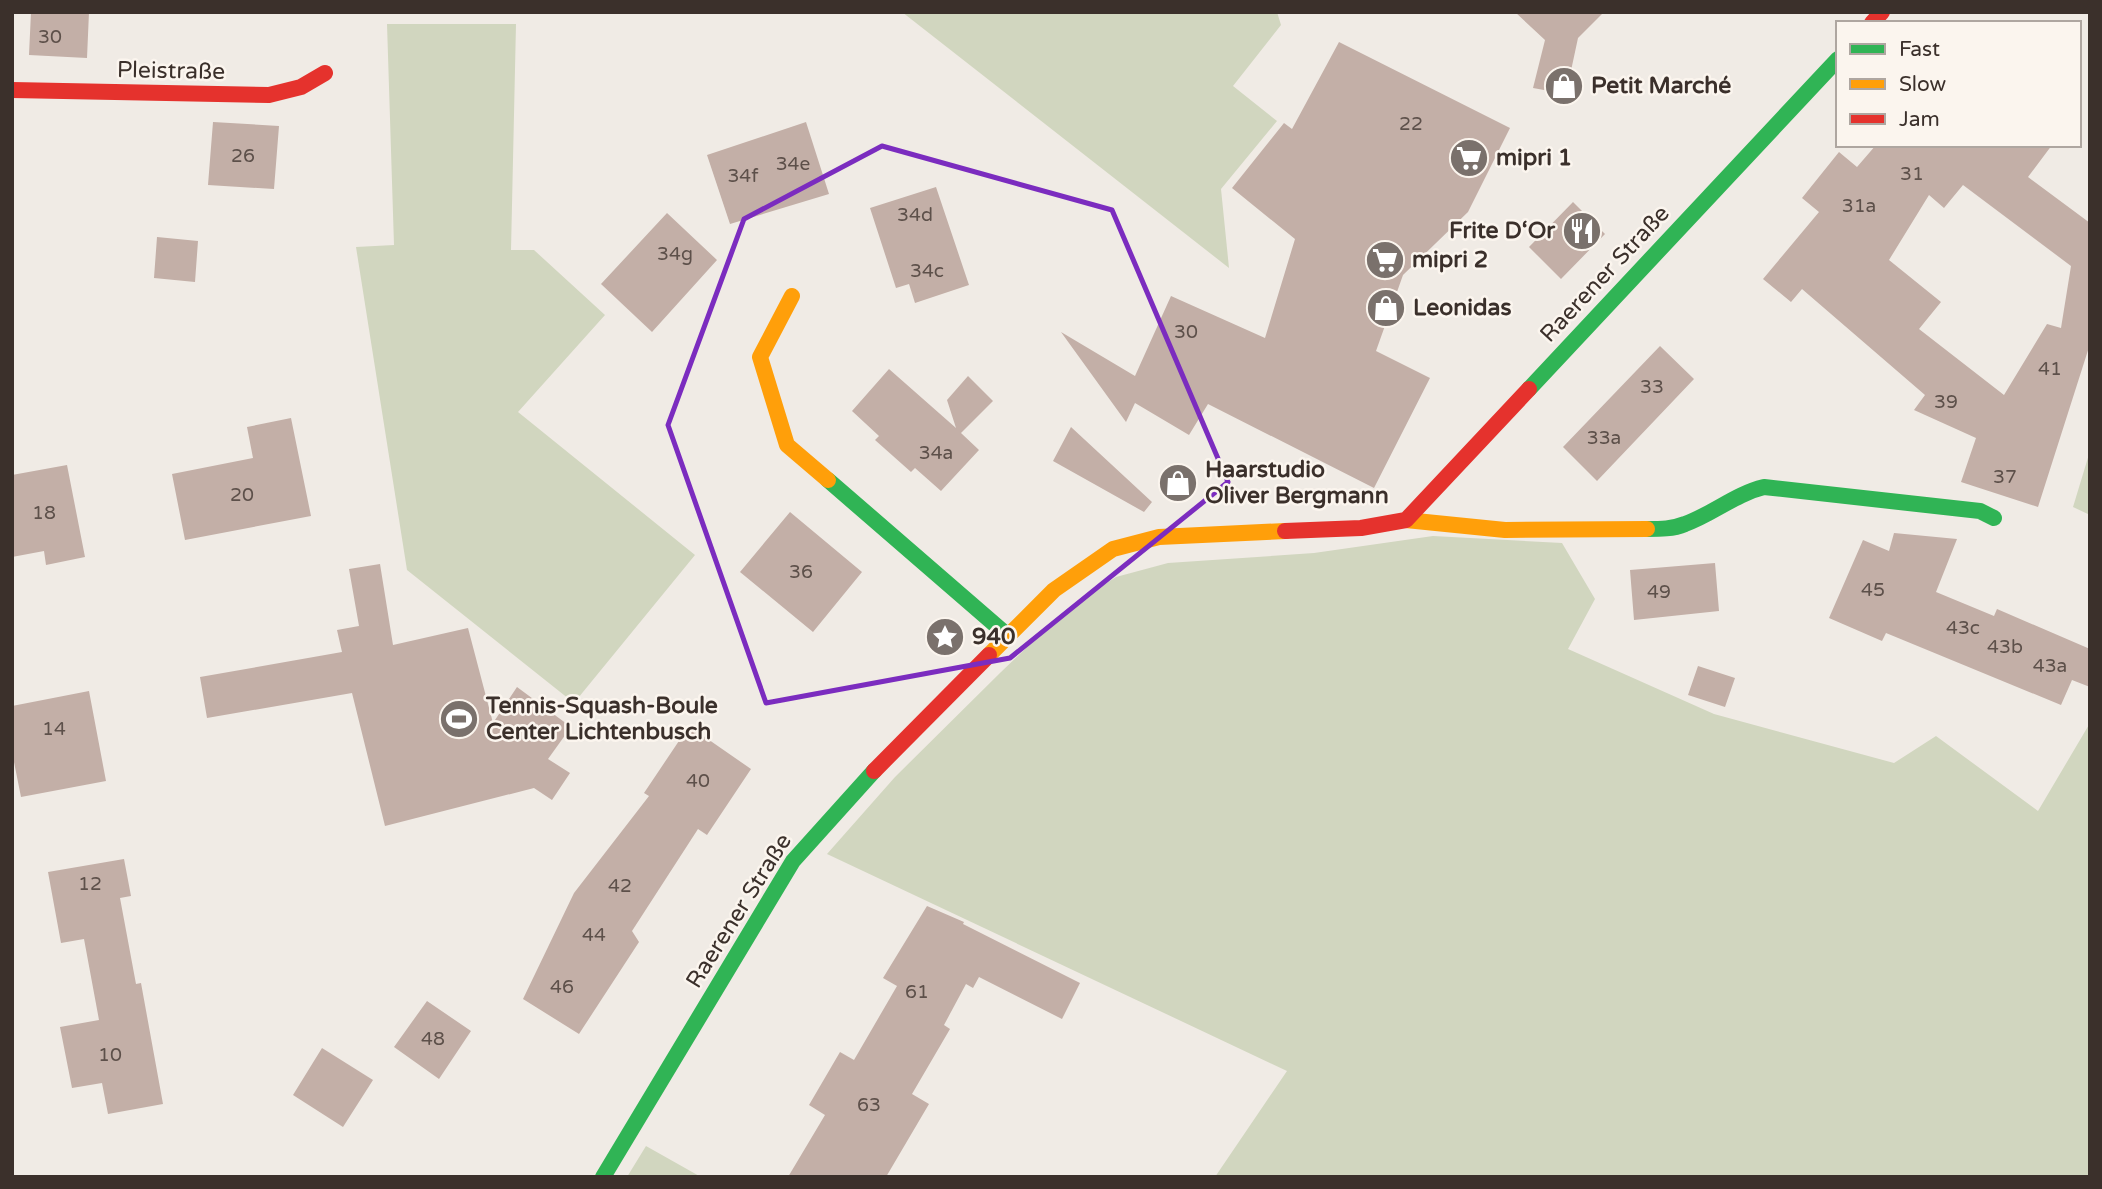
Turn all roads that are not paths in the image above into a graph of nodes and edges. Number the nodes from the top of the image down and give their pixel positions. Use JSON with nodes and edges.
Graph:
{"nodes":[{"id":1,"x":1836,"y":61,"type":"edge"},
{"id":2,"x":325,"y":73,"type":"dead end"},
{"id":3,"x":12,"y":90,"type":"edge"},
{"id":4,"x":792,"y":296,"type":"dead end"},
{"id":5,"x":1994,"y":518,"type":"dead end"},
{"id":6,"x":1406,"y":520,"type":"junction"},
{"id":7,"x":1006,"y":635,"type":"junction"},
{"id":8,"x":603,"y":1177,"type":"edge"}],
"edges":[{"from":1,"to":6,"type":"street","name":"Raerener Straße"},
{"from":2,"to":3,"type":"street","name":"Pleistraße"},
{"from":4,"to":7,"type":"street"},
{"from":5,"to":6,"type":"street","name":"Raerener Straße"},
{"from":6,"to":7,"type":"street","name":"Raerener Straße"},
{"from":7,"to":8,"type":"street","name":"Raerener Straße"}]}
